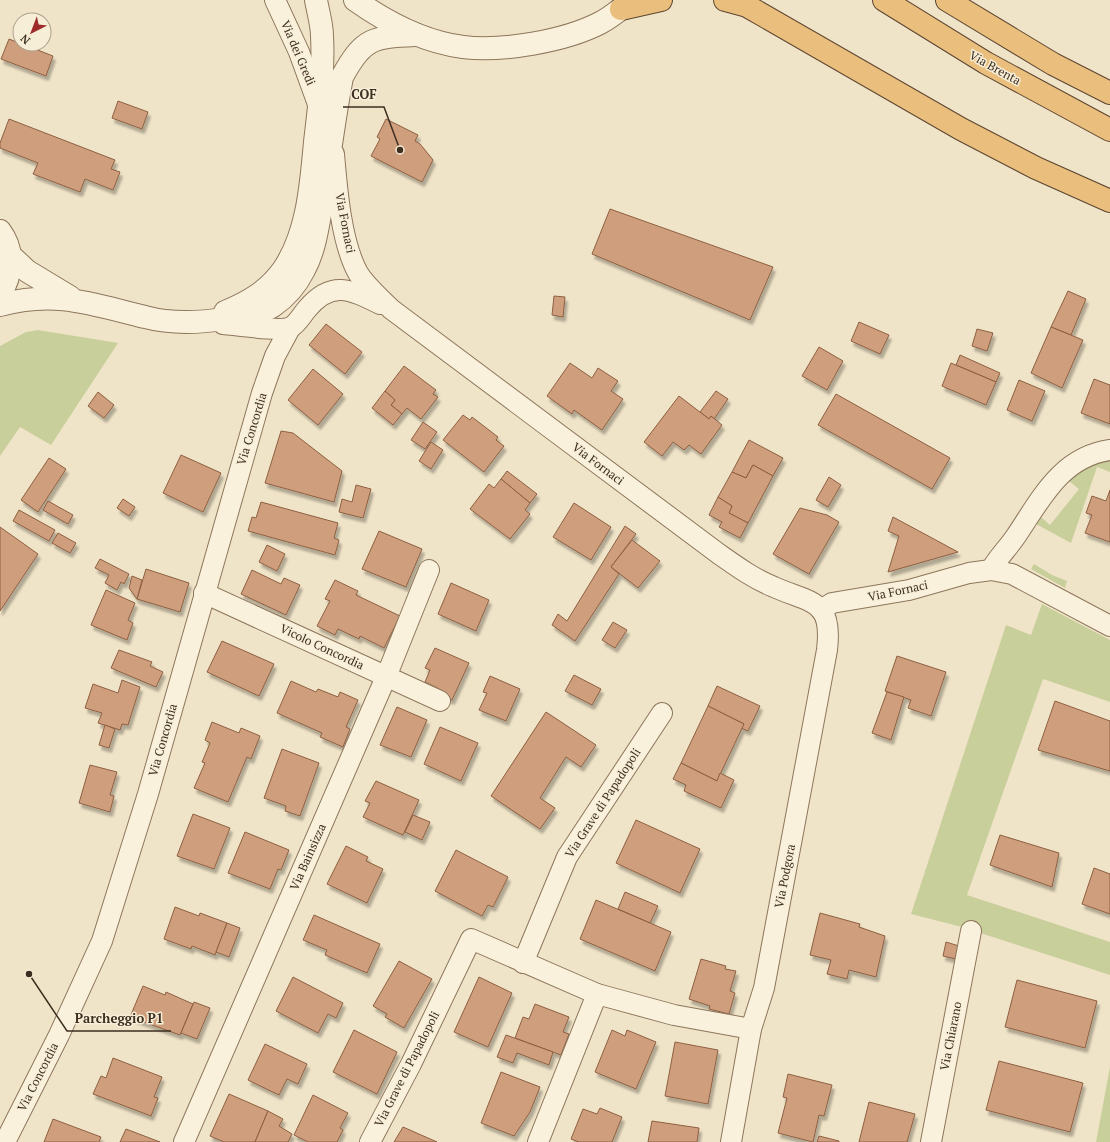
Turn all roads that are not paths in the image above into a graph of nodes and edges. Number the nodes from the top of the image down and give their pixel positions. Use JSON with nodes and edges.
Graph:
{"nodes":[{"id":1,"x":274,"y":0,"type":"edge"},
{"id":2,"x":316,"y":0,"type":"edge"},
{"id":3,"x":355,"y":0,"type":"edge"},
{"id":4,"x":661,"y":0,"type":"edge"},
{"id":5,"x":725,"y":0,"type":"edge"},
{"id":6,"x":884,"y":0,"type":"edge"},
{"id":7,"x":947,"y":0,"type":"edge"},
{"id":8,"x":626,"y":5,"type":"edge"},
{"id":9,"x":417,"y":35,"type":"junction"},
{"id":10,"x":1110,"y":93,"type":"edge"},
{"id":11,"x":319,"y":107,"type":"junction"},
{"id":12,"x":1110,"y":130,"type":"edge"},
{"id":13,"x":333,"y":141,"type":"junction"},
{"id":14,"x":1110,"y":201,"type":"edge"},
{"id":15,"x":0,"y":231,"type":"edge"},
{"id":16,"x":10,"y":255,"type":"junction"},
{"id":17,"x":0,"y":295,"type":"edge"},
{"id":18,"x":73,"y":299,"type":"junction"},
{"id":19,"x":0,"y":306,"type":"edge"},
{"id":20,"x":391,"y":309,"type":"junction"},
{"id":21,"x":202,"y":322,"type":"junction"},
{"id":22,"x":290,"y":328,"type":"junction"},
{"id":23,"x":1110,"y":450,"type":"edge"},
{"id":24,"x":430,"y":570,"type":"dead end"},
{"id":25,"x":991,"y":570,"type":"junction"},
{"id":26,"x":204,"y":593,"type":"junction"},
{"id":27,"x":821,"y":610,"type":"junction"},
{"id":28,"x":1110,"y":626,"type":"edge"},
{"id":29,"x":386,"y":677,"type":"junction"},
{"id":30,"x":440,"y":701,"type":"dead end"},
{"id":31,"x":662,"y":713,"type":"dead end"},
{"id":32,"x":971,"y":931,"type":"dead end"},
{"id":33,"x":523,"y":963,"type":"junction"},
{"id":34,"x":597,"y":994,"type":"junction"},
{"id":35,"x":751,"y":1029,"type":"junction"},
{"id":36,"x":5,"y":1142,"type":"edge"},
{"id":37,"x":184,"y":1142,"type":"edge"},
{"id":38,"x":370,"y":1142,"type":"edge"},
{"id":39,"x":538,"y":1142,"type":"edge"},
{"id":40,"x":731,"y":1142,"type":"edge"},
{"id":41,"x":931,"y":1142,"type":"edge"}],
"edges":[{"from":1,"to":11,"type":"street","name":"Via dei Gredi"},
{"from":2,"to":11,"type":"street"},
{"from":3,"to":9,"type":"street"},
{"from":4,"to":8,"type":"highway"},
{"from":5,"to":14,"type":"highway"},
{"from":6,"to":12,"type":"highway","name":"Via Brenta"},
{"from":7,"to":10,"type":"highway"},
{"from":8,"to":9,"type":"street"},
{"from":9,"to":13,"type":"street"},
{"from":11,"to":21,"type":"street"},
{"from":13,"to":20,"type":"street","name":"Via Fornaci"},
{"from":13,"to":21,"type":"street"},
{"from":15,"to":16,"type":"street"},
{"from":16,"to":17,"type":"street"},
{"from":16,"to":18,"type":"street"},
{"from":18,"to":19,"type":"street"},
{"from":18,"to":21,"type":"street"},
{"from":20,"to":22,"type":"street","name":"Via Concordia"},
{"from":20,"to":27,"type":"street","name":"Via Fornaci"},
{"from":21,"to":22,"type":"street"},
{"from":22,"to":26,"type":"street","name":"Via Concordia"},
{"from":23,"to":25,"type":"street"},
{"from":24,"to":29,"type":"street","name":"Via Bainsizza"},
{"from":25,"to":27,"type":"street","name":"Via Fornaci"},
{"from":25,"to":28,"type":"street","name":"Via Fornaci"},
{"from":26,"to":29,"type":"street","name":"Vicolo Concordia"},
{"from":26,"to":36,"type":"street","name":"Via Concordia"},
{"from":27,"to":35,"type":"street","name":"Via Podgora"},
{"from":29,"to":30,"type":"street","name":"Vicolo Concordia"},
{"from":29,"to":37,"type":"street","name":"Via Bainsizza"},
{"from":31,"to":33,"type":"street","name":"Via Grave di Papadopoli"},
{"from":32,"to":41,"type":"street","name":"Via Chiarano"},
{"from":33,"to":34,"type":"street","name":"Via Grave di Papadopoli"},
{"from":33,"to":38,"type":"street","name":"Via Grave di Papadopoli"},
{"from":34,"to":35,"type":"street","name":"Via Grave di Papadopoli"},
{"from":34,"to":39,"type":"street"},
{"from":35,"to":40,"type":"street","name":"Via Podgora"}]}
